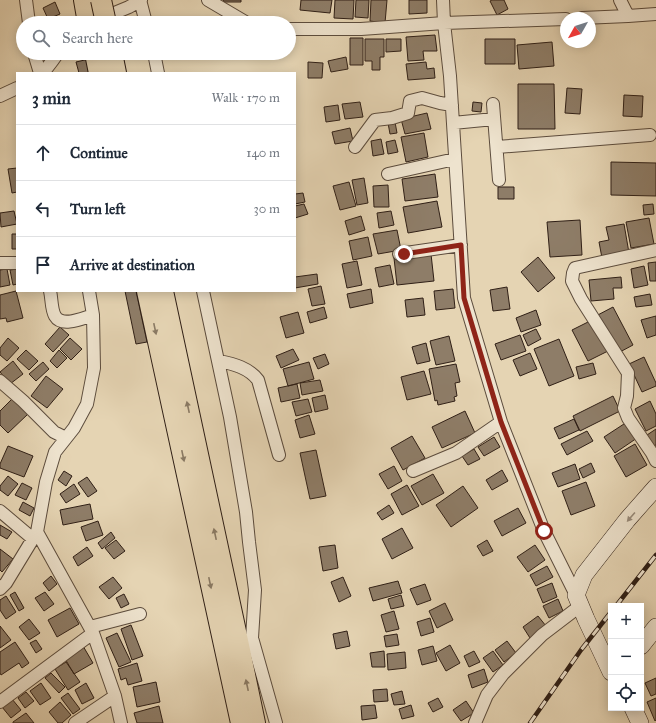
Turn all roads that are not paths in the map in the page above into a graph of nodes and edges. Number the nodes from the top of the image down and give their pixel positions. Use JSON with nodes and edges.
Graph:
{"nodes":[{"id":1,"x":26,"y":0,"type":"edge"},
{"id":2,"x":84,"y":0,"type":"edge"},
{"id":3,"x":101,"y":0,"type":"edge"},
{"id":4,"x":141,"y":0,"type":"edge"},
{"id":5,"x":208,"y":0,"type":"edge"},
{"id":6,"x":443,"y":0,"type":"edge"},
{"id":7,"x":620,"y":0,"type":"edge"},
{"id":8,"x":656,"y":14,"type":"edge"},
{"id":9,"x":28,"y":16,"type":"edge"},
{"id":10,"x":87,"y":16,"type":"edge"},
{"id":11,"x":104,"y":16,"type":"edge"},
{"id":12,"x":107,"y":16,"type":"edge"},
{"id":13,"x":144,"y":16,"type":"edge"},
{"id":14,"x":236,"y":16,"type":"edge"},
{"id":15,"x":628,"y":16,"type":"junction"},
{"id":16,"x":596,"y":17,"type":"edge"},
{"id":17,"x":560,"y":19,"type":"edge"},
{"id":18,"x":444,"y":23,"type":"junction"},
{"id":19,"x":296,"y":29,"type":"edge"},
{"id":20,"x":36,"y":60,"type":"edge"},
{"id":21,"x":53,"y":60,"type":"edge"},
{"id":22,"x":96,"y":60,"type":"edge"},
{"id":23,"x":113,"y":60,"type":"edge"},
{"id":24,"x":155,"y":60,"type":"edge"},
{"id":25,"x":40,"y":72,"type":"edge"},
{"id":26,"x":44,"y":72,"type":"edge"},
{"id":27,"x":99,"y":72,"type":"edge"},
{"id":28,"x":116,"y":72,"type":"edge"},
{"id":29,"x":158,"y":72,"type":"edge"},
{"id":30,"x":16,"y":88,"type":"edge"},
{"id":31,"x":0,"y":96,"type":"edge"},
{"id":32,"x":493,"y":104,"type":"dead end"},
{"id":33,"x":452,"y":105,"type":"junction"},
{"id":34,"x":494,"y":119,"type":"junction"},
{"id":35,"x":453,"y":123,"type":"junction"},
{"id":36,"x":650,"y":135,"type":"dead end"},
{"id":37,"x":355,"y":147,"type":"dead end"},
{"id":38,"x":497,"y":147,"type":"junction"},
{"id":39,"x":455,"y":159,"type":"junction"},
{"id":40,"x":388,"y":174,"type":"dead end"},
{"id":41,"x":499,"y":180,"type":"dead end"},
{"id":42,"x":461,"y":245,"type":"junction"},
{"id":43,"x":656,"y":250,"type":"edge"},
{"id":44,"x":398,"y":254,"type":"dead end"},
{"id":45,"x":0,"y":263,"type":"edge"},
{"id":46,"x":16,"y":263,"type":"edge"},
{"id":47,"x":50,"y":292,"type":"edge"},
{"id":48,"x":89,"y":292,"type":"edge"},
{"id":49,"x":147,"y":292,"type":"edge"},
{"id":50,"x":163,"y":292,"type":"edge"},
{"id":51,"x":203,"y":292,"type":"edge"},
{"id":52,"x":94,"y":315,"type":"junction"},
{"id":53,"x":219,"y":361,"type":"junction"},
{"id":54,"x":0,"y":381,"type":"edge"},
{"id":55,"x":501,"y":422,"type":"junction"},
{"id":56,"x":66,"y":438,"type":"junction"},
{"id":57,"x":279,"y":455,"type":"dead end"},
{"id":58,"x":656,"y":461,"type":"edge"},
{"id":59,"x":413,"y":471,"type":"dead end"},
{"id":60,"x":656,"y":487,"type":"edge"},
{"id":61,"x":0,"y":511,"type":"edge"},
{"id":62,"x":34,"y":535,"type":"junction"},
{"id":63,"x":2,"y":584,"type":"edge"},
{"id":64,"x":578,"y":601,"type":"junction"},
{"id":65,"x":140,"y":614,"type":"dead end"},
{"id":66,"x":656,"y":627,"type":"edge"},
{"id":67,"x":92,"y":630,"type":"junction"},
{"id":68,"x":238,"y":641,"type":"junction"},
{"id":69,"x":644,"y":642,"type":"edge"},
{"id":70,"x":608,"y":666,"type":"edge"},
{"id":71,"x":115,"y":696,"type":"junction"},
{"id":72,"x":236,"y":700,"type":"junction"},
{"id":73,"x":0,"y":702,"type":"edge"},
{"id":74,"x":623,"y":711,"type":"edge"},
{"id":75,"x":634,"y":711,"type":"edge"},
{"id":76,"x":75,"y":723,"type":"edge"},
{"id":77,"x":122,"y":723,"type":"edge"},
{"id":78,"x":232,"y":723,"type":"edge"},
{"id":79,"x":241,"y":723,"type":"edge"},
{"id":80,"x":255,"y":723,"type":"edge"},
{"id":81,"x":276,"y":723,"type":"edge"},
{"id":82,"x":476,"y":723,"type":"edge"},
{"id":83,"x":628,"y":723,"type":"edge"},
{"id":84,"x":640,"y":723,"type":"edge"}],
"edges":[{"from":1,"to":9,"type":"street"},
{"from":2,"to":10,"type":"highway"},
{"from":3,"to":11,"type":"highway","bridge":true},
{"from":4,"to":12,"type":"street"},
{"from":4,"to":13,"type":"street"},
{"from":5,"to":14,"type":"street"},
{"from":6,"to":18,"type":"street"},
{"from":7,"to":15,"type":"street"},
{"from":8,"to":15,"type":"street"},
{"from":15,"to":16,"type":"street"},
{"from":17,"to":18,"type":"street"},
{"from":18,"to":19,"type":"street"},
{"from":18,"to":33,"type":"street"},
{"from":20,"to":25,"type":"street"},
{"from":21,"to":26,"type":"street"},
{"from":22,"to":27,"type":"highway"},
{"from":23,"to":28,"type":"highway"},
{"from":24,"to":29,"type":"street"},
{"from":30,"to":31,"type":"street"},
{"from":32,"to":34,"type":"street"},
{"from":33,"to":35,"type":"street"},
{"from":33,"to":37,"type":"street"},
{"from":34,"to":35,"type":"street"},
{"from":34,"to":38,"type":"street"},
{"from":35,"to":39,"type":"street"},
{"from":36,"to":38,"type":"street"},
{"from":38,"to":41,"type":"street"},
{"from":39,"to":40,"type":"street"},
{"from":39,"to":42,"type":"street"},
{"from":42,"to":44,"type":"street"},
{"from":42,"to":55,"type":"street"},
{"from":43,"to":58,"type":"street"},
{"from":45,"to":46,"type":"street"},
{"from":47,"to":52,"type":"street"},
{"from":48,"to":52,"type":"street"},
{"from":49,"to":68,"type":"highway","one_way":true},
{"from":68,"to":50,"type":"highway","one_way":true},
{"from":51,"to":53,"type":"street"},
{"from":52,"to":56,"type":"street"},
{"from":53,"to":57,"type":"street"},
{"from":53,"to":68,"type":"street"},
{"from":54,"to":56,"type":"street"},
{"from":55,"to":59,"type":"street"},
{"from":55,"to":64,"type":"street"},
{"from":56,"to":62,"type":"street"},
{"from":60,"to":64,"type":"main road","one_way":true},
{"from":61,"to":62,"type":"street"},
{"from":62,"to":63,"type":"street"},
{"from":62,"to":67,"type":"street"},
{"from":64,"to":70,"type":"main road"},
{"from":64,"to":82,"type":"street"},
{"from":65,"to":67,"type":"street"},
{"from":66,"to":69,"type":"main road"},
{"from":67,"to":71,"type":"street"},
{"from":67,"to":73,"type":"street"},
{"from":68,"to":72,"type":"highway"},
{"from":80,"to":68,"type":"highway","one_way":true},
{"from":68,"to":81,"type":"street"},
{"from":71,"to":76,"type":"street"},
{"from":71,"to":77,"type":"street"},
{"from":72,"to":78,"type":"street"},
{"from":72,"to":79,"type":"highway"},
{"from":74,"to":83,"type":"main road"},
{"from":75,"to":84,"type":"main road"}]}
